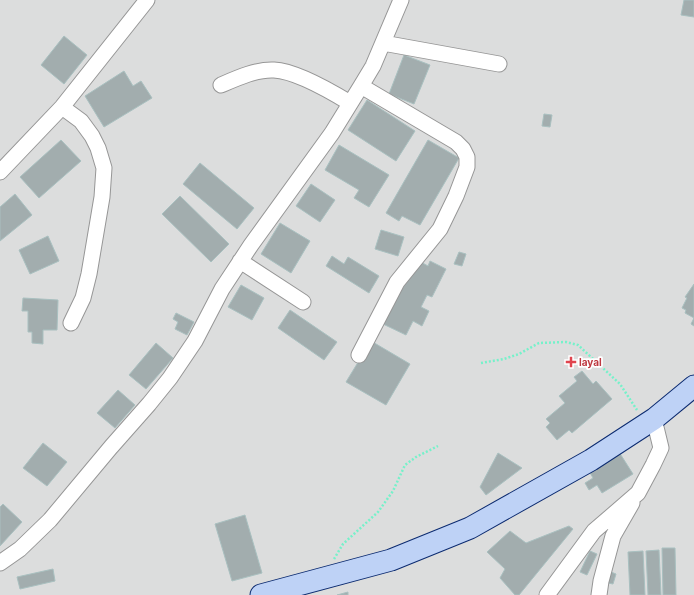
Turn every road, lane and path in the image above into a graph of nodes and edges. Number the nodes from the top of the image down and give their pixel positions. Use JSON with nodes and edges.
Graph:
{"nodes":[{"id":1,"x":146,"y":0,"type":"edge"},
{"id":2,"x":401,"y":0,"type":"edge"},
{"id":3,"x":383,"y":43,"type":"junction"},
{"id":4,"x":499,"y":64,"type":"dead end"},
{"id":5,"x":221,"y":85,"type":"dead end"},
{"id":6,"x":361,"y":86,"type":"junction"},
{"id":7,"x":350,"y":103,"type":"junction"},
{"id":8,"x":62,"y":107,"type":"junction"},
{"id":9,"x":0,"y":172,"type":"edge"},
{"id":10,"x":240,"y":261,"type":"junction"},
{"id":11,"x":303,"y":302,"type":"dead end"},
{"id":12,"x":71,"y":323,"type":"dead end"},
{"id":13,"x":359,"y":355,"type":"dead end"},
{"id":14,"x":481,"y":364,"type":"dead end"},
{"id":15,"x":694,"y":386,"type":"edge"},
{"id":16,"x":650,"y":422,"type":"junction"},
{"id":17,"x":438,"y":446,"type":"dead end"},
{"id":18,"x":638,"y":493,"type":"junction"},
{"id":19,"x":0,"y":563,"type":"edge"},
{"id":20,"x":324,"y":578,"type":"junction"},
{"id":21,"x":261,"y":595,"type":"edge"},
{"id":22,"x":547,"y":595,"type":"edge"},
{"id":23,"x":599,"y":595,"type":"edge"}],
"edges":[{"from":1,"to":8,"type":"street"},
{"from":2,"to":3,"type":"street"},
{"from":3,"to":4,"type":"street"},
{"from":3,"to":6,"type":"street"},
{"from":5,"to":7,"type":"street"},
{"from":6,"to":7,"type":"street"},
{"from":6,"to":13,"type":"street"},
{"from":7,"to":10,"type":"street"},
{"from":8,"to":9,"type":"street"},
{"from":8,"to":12,"type":"street"},
{"from":10,"to":11,"type":"street"},
{"from":10,"to":19,"type":"street"},
{"from":14,"to":16,"type":"path"},
{"from":15,"to":16,"type":"main road"},
{"from":16,"to":18,"type":"street"},
{"from":16,"to":20,"type":"main road"},
{"from":17,"to":20,"type":"path"},
{"from":18,"to":22,"type":"street"},
{"from":18,"to":23,"type":"street"},
{"from":20,"to":21,"type":"main road"}]}
